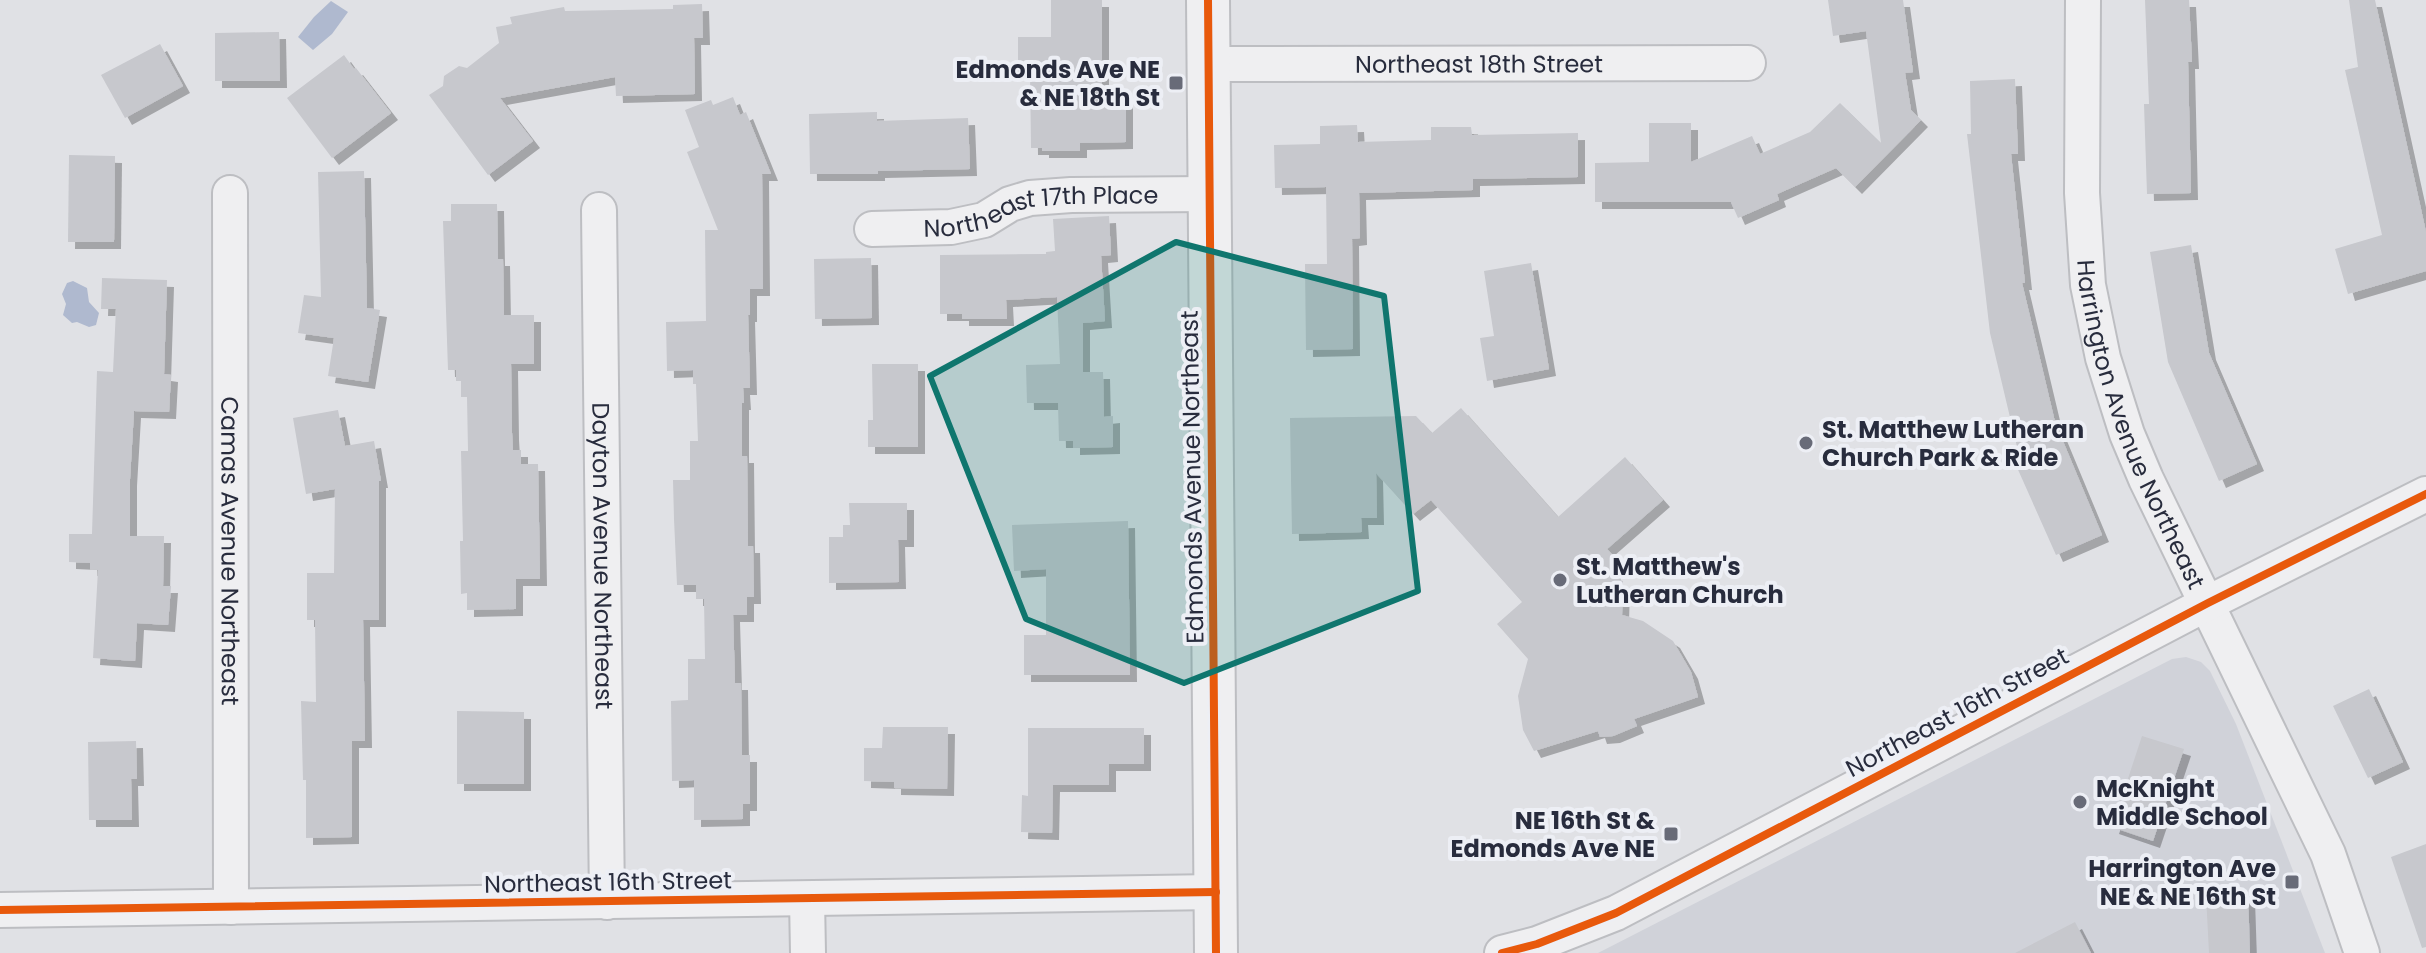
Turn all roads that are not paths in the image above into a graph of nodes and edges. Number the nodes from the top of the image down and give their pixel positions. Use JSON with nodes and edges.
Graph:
{"nodes":[{"id":1,"x":1208,"y":0,"type":"edge"},
{"id":2,"x":2083,"y":0,"type":"edge"},
{"id":3,"x":1748,"y":63,"type":"dead end"},
{"id":4,"x":1209,"y":64,"type":"junction"},
{"id":5,"x":230,"y":193,"type":"dead end"},
{"id":6,"x":1209,"y":194,"type":"junction"},
{"id":7,"x":599,"y":210,"type":"dead end"},
{"id":8,"x":872,"y":229,"type":"dead end"},
{"id":9,"x":2426,"y":494,"type":"edge"},
{"id":10,"x":2208,"y":603,"type":"junction"},
{"id":11,"x":1216,"y":892,"type":"junction"},
{"id":12,"x":807,"y":899,"type":"junction"},
{"id":13,"x":607,"y":902,"type":"junction"},
{"id":14,"x":231,"y":907,"type":"junction"},
{"id":15,"x":0,"y":910,"type":"edge"},
{"id":16,"x":808,"y":953,"type":"edge"},
{"id":17,"x":1216,"y":953,"type":"edge"},
{"id":18,"x":1502,"y":953,"type":"edge"},
{"id":19,"x":2362,"y":953,"type":"edge"}],
"edges":[{"from":1,"to":4,"type":"street","name":"Edmonds Avenue Northeast"},
{"from":2,"to":10,"type":"street","name":"Harrington Avenue Northeast"},
{"from":3,"to":4,"type":"street","name":"Northeast 18th Street"},
{"from":4,"to":6,"type":"street","name":"Edmonds Avenue Northeast"},
{"from":5,"to":14,"type":"street","name":"Camas Avenue Northeast"},
{"from":6,"to":8,"type":"street","name":"Northeast 17th Place"},
{"from":6,"to":11,"type":"street","name":"Edmonds Avenue Northeast"},
{"from":7,"to":13,"type":"street","name":"Dayton Avenue Northeast"},
{"from":9,"to":10,"type":"street","name":"Northeast 16th Street"},
{"from":10,"to":18,"type":"street","name":"Northeast 16th Street"},
{"from":10,"to":19,"type":"street","name":"Harrington Avenue Northeast"},
{"from":11,"to":12,"type":"street","name":"Northeast 16th Street"},
{"from":11,"to":17,"type":"street","name":"Edmonds Avenue Northeast"},
{"from":12,"to":13,"type":"street","name":"Northeast 16th Street"},
{"from":12,"to":16,"type":"street"},
{"from":13,"to":14,"type":"street","name":"Northeast 16th Street"},
{"from":14,"to":15,"type":"street","name":"Northeast 16th Street"}]}
